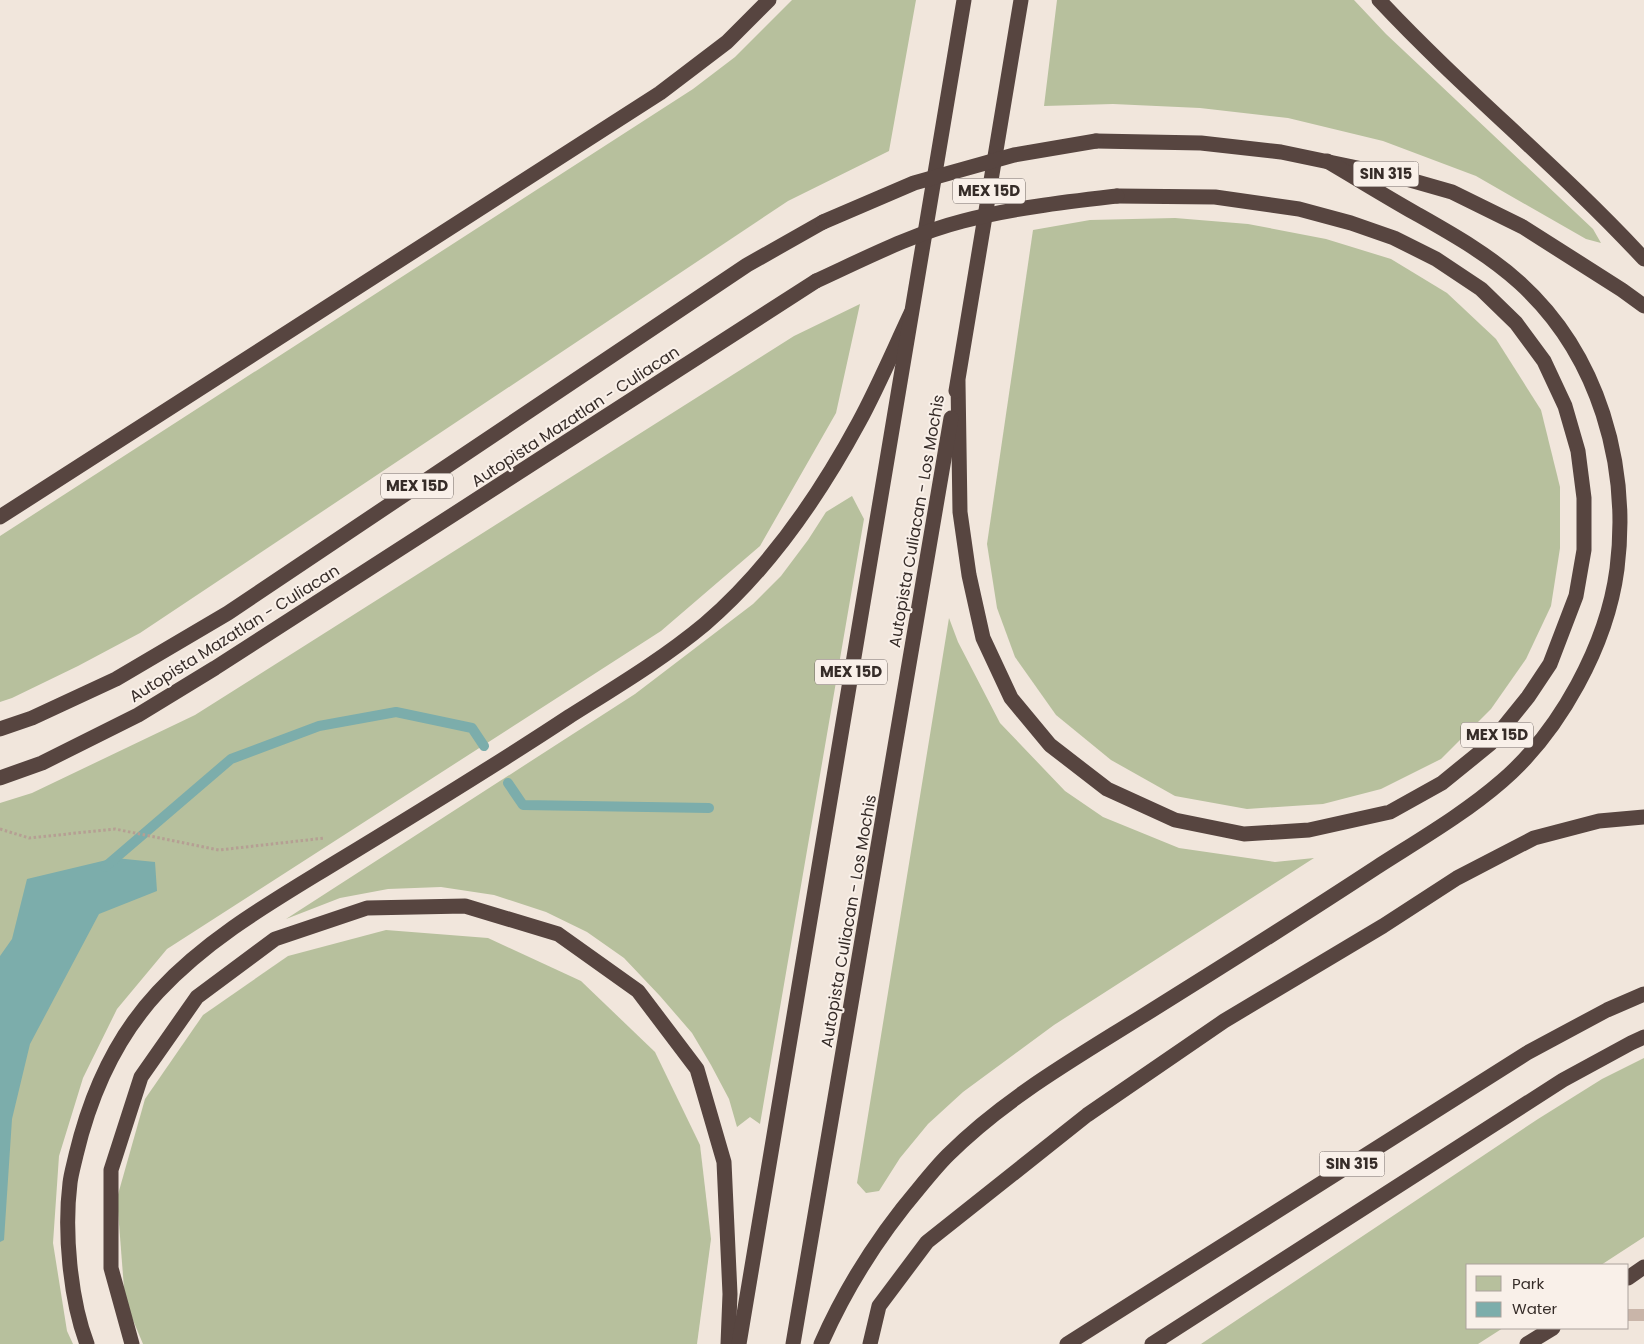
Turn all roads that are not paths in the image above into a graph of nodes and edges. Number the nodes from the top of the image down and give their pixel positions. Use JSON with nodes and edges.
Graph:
{"nodes":[{"id":1,"x":769,"y":0,"type":"edge"},
{"id":2,"x":964,"y":0,"type":"edge"},
{"id":3,"x":1021,"y":0,"type":"edge"},
{"id":4,"x":1379,"y":0,"type":"edge"},
{"id":5,"x":1327,"y":161,"type":"junction"},
{"id":6,"x":823,"y":222,"type":"joint"},
{"id":7,"x":1644,"y":259,"type":"edge"},
{"id":8,"x":1644,"y":306,"type":"edge"},
{"id":9,"x":911,"y":313,"type":"junction"},
{"id":10,"x":958,"y":382,"type":"junction"},
{"id":11,"x":0,"y":517,"type":"edge"},
{"id":12,"x":0,"y":729,"type":"edge"},
{"id":13,"x":0,"y":778,"type":"edge"},
{"id":14,"x":1644,"y":817,"type":"edge"},
{"id":15,"x":1644,"y":994,"type":"edge"},
{"id":16,"x":1644,"y":1037,"type":"edge"},
{"id":17,"x":1644,"y":1267,"type":"edge"},
{"id":18,"x":1629,"y":1277,"type":"edge"},
{"id":19,"x":1629,"y":1315,"type":"edge"},
{"id":20,"x":1644,"y":1315,"type":"edge"},
{"id":21,"x":1551,"y":1329,"type":"edge"},
{"id":22,"x":87,"y":1344,"type":"edge"},
{"id":23,"x":132,"y":1344,"type":"edge"},
{"id":24,"x":728,"y":1344,"type":"edge"},
{"id":25,"x":739,"y":1344,"type":"edge"},
{"id":26,"x":793,"y":1344,"type":"edge"},
{"id":27,"x":821,"y":1344,"type":"edge"},
{"id":28,"x":870,"y":1344,"type":"edge"},
{"id":29,"x":1067,"y":1344,"type":"edge"},
{"id":30,"x":1152,"y":1344,"type":"edge"},
{"id":31,"x":1527,"y":1344,"type":"edge"}],
"edges":[{"from":1,"to":11,"type":"highway"},
{"from":2,"to":9,"type":"highway","number":"MEX 15D"},
{"from":3,"to":10,"type":"highway","name":"Autopista Culiacan - Los Mochis","number":"MEX 15D"},
{"from":4,"to":7,"type":"highway"},
{"from":5,"to":6,"type":"highway","name":"Autopista Mazatlan - Culiacan","number":"SIN 315","bridge":true},
{"from":5,"to":8,"type":"highway","number":"SIN 315"},
{"from":5,"to":27,"type":"highway"},
{"from":6,"to":12,"type":"highway","name":"Autopista Mazatlan - Culiacan","number":"MEX 15D"},
{"from":9,"to":22,"type":"highway"},
{"from":9,"to":25,"type":"highway","number":"MEX 15D"},
{"from":10,"to":13,"type":"highway","name":"Autopista Mazatlan - Culiacan","number":"MEX 15D","bridge":true},
{"from":10,"to":26,"type":"highway","name":"Autopista Culiacan - Los Mochis","number":"MEX 15D"},
{"from":14,"to":28,"type":"highway"},
{"from":15,"to":29,"type":"highway","number":"SIN 315"},
{"from":16,"to":30,"type":"highway","number":"SIN 315"},
{"from":17,"to":18,"type":"highway"},
{"from":19,"to":20,"type":"lane"},
{"from":21,"to":31,"type":"highway"},
{"from":23,"to":24,"type":"highway"}]}
